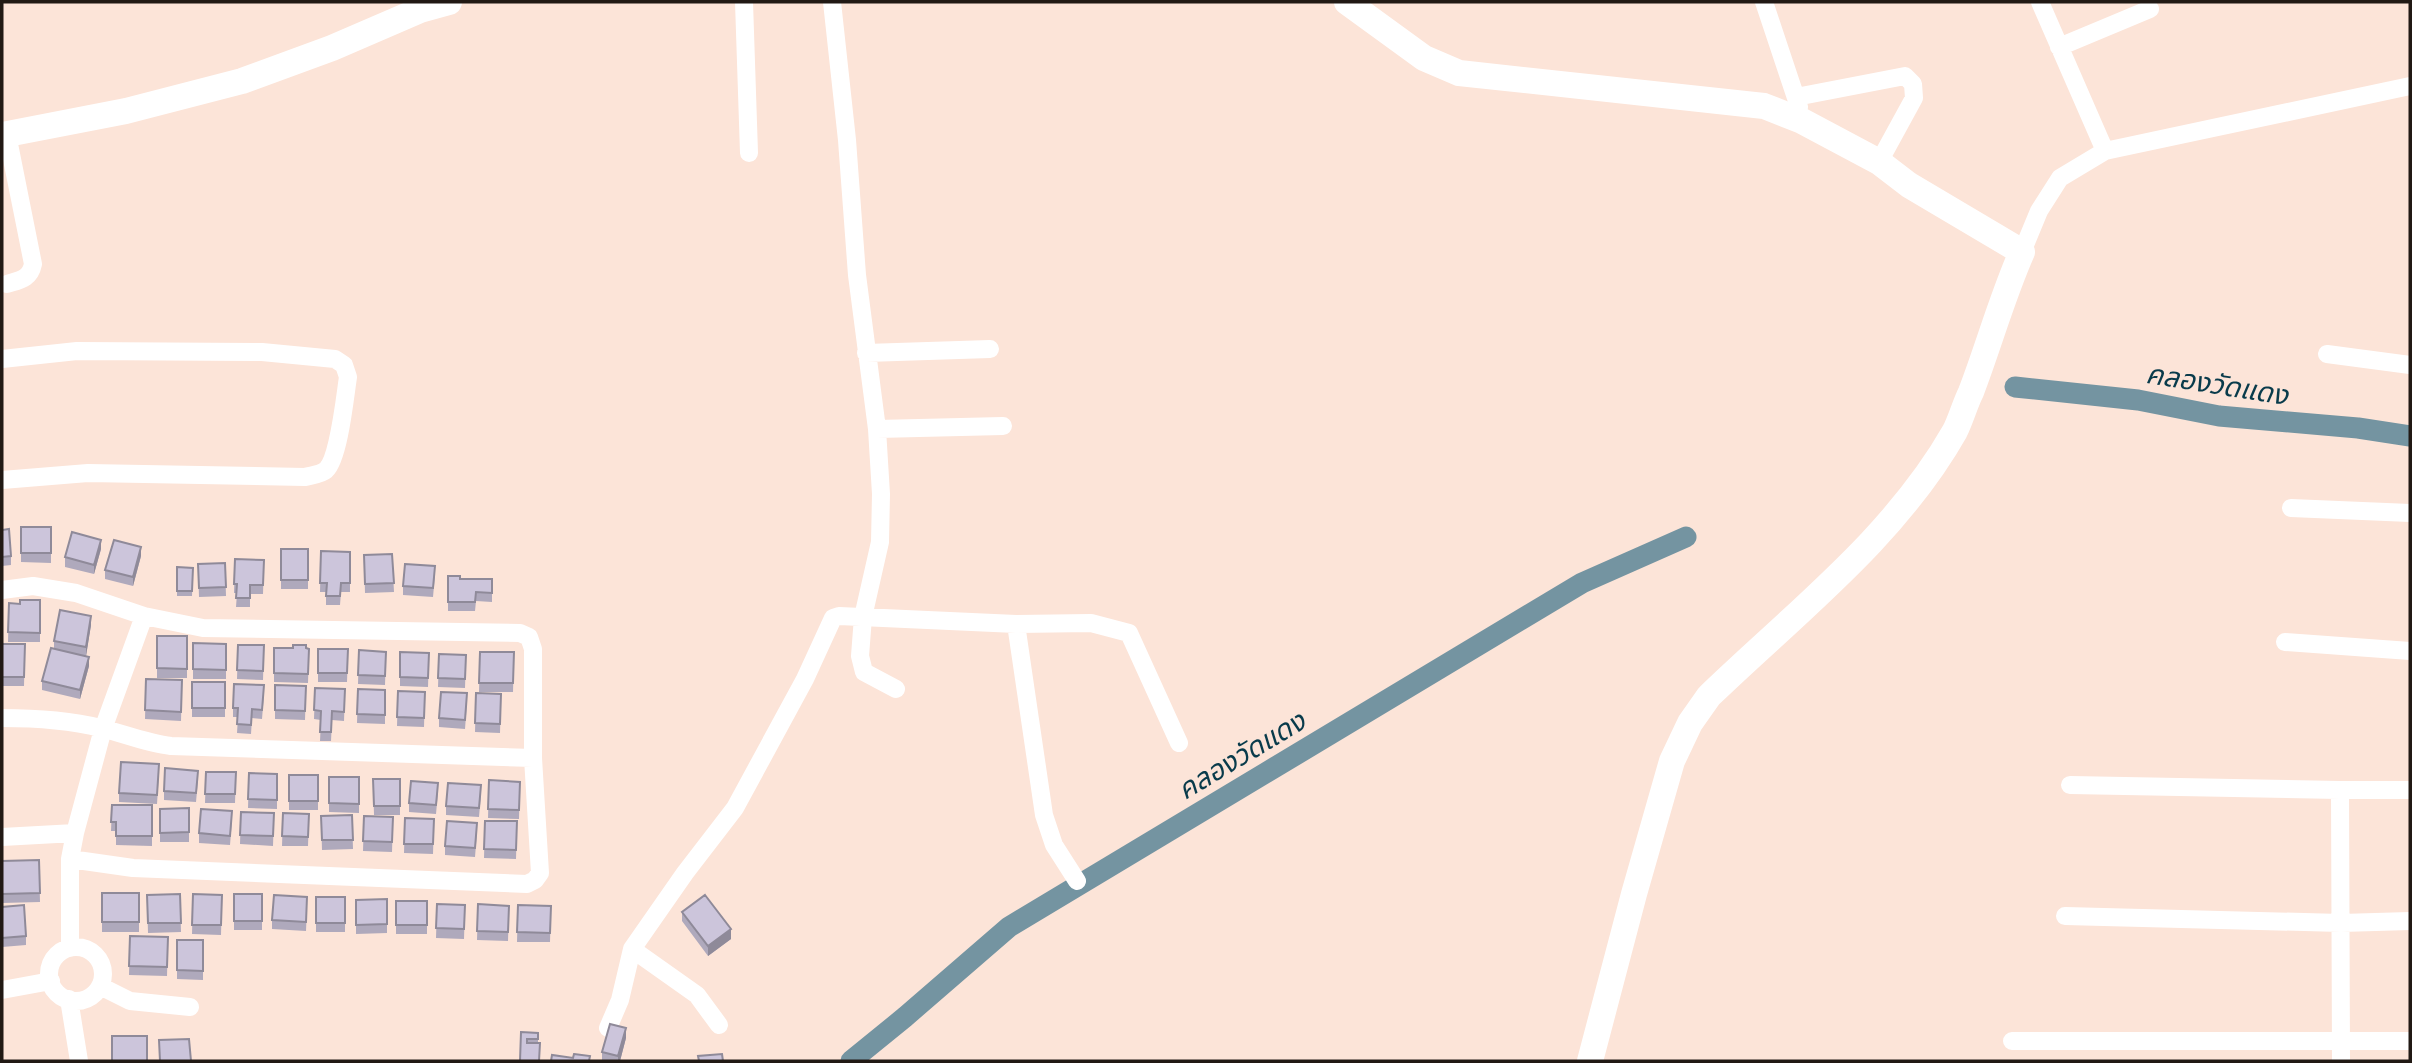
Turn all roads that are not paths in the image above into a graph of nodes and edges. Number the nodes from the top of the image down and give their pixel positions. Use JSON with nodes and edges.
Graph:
{"nodes":[{"id":1,"x":449,"y":2,"type":"edge"},
{"id":2,"x":744,"y":2,"type":"edge"},
{"id":3,"x":832,"y":2,"type":"edge"},
{"id":4,"x":1347,"y":2,"type":"edge"},
{"id":5,"x":1764,"y":2,"type":"edge"},
{"id":6,"x":2040,"y":2,"type":"edge"},
{"id":7,"x":405,"y":9,"type":"edge"},
{"id":8,"x":2150,"y":9,"type":"dead end"},
{"id":9,"x":2059,"y":47,"type":"junction"},
{"id":10,"x":2410,"y":86,"type":"edge"},
{"id":11,"x":1799,"y":109,"type":"junction"},
{"id":12,"x":4,"y":135,"type":"edge"},
{"id":13,"x":2105,"y":151,"type":"junction"},
{"id":14,"x":750,"y":153,"type":"dead end"},
{"id":15,"x":1880,"y":162,"type":"junction"},
{"id":16,"x":2022,"y":251,"type":"junction"},
{"id":17,"x":7,"y":284,"type":"dead end"},
{"id":18,"x":990,"y":349,"type":"dead end"},
{"id":19,"x":866,"y":353,"type":"junction"},
{"id":20,"x":2328,"y":354,"type":"dead end"},
{"id":21,"x":2,"y":359,"type":"edge"},
{"id":22,"x":2410,"y":365,"type":"edge"},
{"id":23,"x":1003,"y":426,"type":"dead end"},
{"id":24,"x":877,"y":429,"type":"junction"},
{"id":25,"x":2,"y":480,"type":"edge"},
{"id":26,"x":2291,"y":508,"type":"dead end"},
{"id":27,"x":2410,"y":513,"type":"edge"},
{"id":28,"x":2,"y":590,"type":"edge"},
{"id":29,"x":144,"y":616,"type":"junction"},
{"id":30,"x":863,"y":617,"type":"junction"},
{"id":31,"x":1016,"y":624,"type":"junction"},
{"id":32,"x":2285,"y":642,"type":"dead end"},
{"id":33,"x":2410,"y":651,"type":"edge"},
{"id":34,"x":895,"y":689,"type":"dead end"},
{"id":35,"x":2,"y":718,"type":"edge"},
{"id":36,"x":103,"y":729,"type":"junction"},
{"id":37,"x":1178,"y":743,"type":"dead end"},
{"id":38,"x":533,"y":758,"type":"junction"},
{"id":39,"x":2070,"y":785,"type":"dead end"},
{"id":40,"x":2340,"y":790,"type":"junction"},
{"id":41,"x":2410,"y":790,"type":"edge"},
{"id":42,"x":75,"y":833,"type":"junction"},
{"id":43,"x":2,"y":837,"type":"edge"},
{"id":44,"x":70,"y":859,"type":"junction"},
{"id":45,"x":1077,"y":881,"type":"dead end"},
{"id":46,"x":2065,"y":916,"type":"dead end"},
{"id":47,"x":2410,"y":921,"type":"edge"},
{"id":48,"x":2342,"y":923,"type":"junction"},
{"id":49,"x":69,"y":948,"type":"junction"},
{"id":50,"x":632,"y":948,"type":"junction"},
{"id":51,"x":51,"y":981,"type":"junction"},
{"id":52,"x":100,"y":986,"type":"junction"},
{"id":53,"x":2,"y":990,"type":"edge"},
{"id":54,"x":69,"y":999,"type":"junction"},
{"id":55,"x":190,"y":1007,"type":"dead end"},
{"id":56,"x":719,"y":1025,"type":"dead end"},
{"id":57,"x":608,"y":1028,"type":"edge"},
{"id":58,"x":2012,"y":1041,"type":"dead end"},
{"id":59,"x":2410,"y":1041,"type":"edge"},
{"id":60,"x":2341,"y":1042,"type":"junction"},
{"id":61,"x":79,"y":1061,"type":"edge"},
{"id":62,"x":1590,"y":1061,"type":"edge"},
{"id":63,"x":2341,"y":1061,"type":"edge"}],
"edges":[{"from":1,"to":7,"type":"street"},
{"from":2,"to":14,"type":"street"},
{"from":3,"to":19,"type":"street"},
{"from":4,"to":11,"type":"street"},
{"from":5,"to":11,"type":"street"},
{"from":6,"to":9,"type":"street"},
{"from":7,"to":12,"type":"street"},
{"from":8,"to":9,"type":"street"},
{"from":9,"to":13,"type":"street"},
{"from":10,"to":13,"type":"street"},
{"from":11,"to":15,"type":"street"},
{"from":11,"to":15,"type":"street"},
{"from":12,"to":17,"type":"street"},
{"from":13,"to":16,"type":"street"},
{"from":15,"to":16,"type":"street"},
{"from":16,"to":62,"type":"street"},
{"from":18,"to":19,"type":"street"},
{"from":19,"to":24,"type":"street"},
{"from":20,"to":22,"type":"street"},
{"from":21,"to":25,"type":"street"},
{"from":23,"to":24,"type":"street"},
{"from":24,"to":30,"type":"street"},
{"from":26,"to":27,"type":"street"},
{"from":28,"to":29,"type":"street"},
{"from":29,"to":36,"type":"street"},
{"from":29,"to":38,"type":"street"},
{"from":30,"to":31,"type":"street"},
{"from":30,"to":34,"type":"street"},
{"from":30,"to":50,"type":"street"},
{"from":31,"to":37,"type":"street"},
{"from":31,"to":45,"type":"street"},
{"from":32,"to":33,"type":"street"},
{"from":35,"to":36,"type":"street"},
{"from":36,"to":38,"type":"street"},
{"from":36,"to":42,"type":"street"},
{"from":38,"to":44,"type":"street"},
{"from":39,"to":40,"type":"street"},
{"from":40,"to":41,"type":"street"},
{"from":40,"to":48,"type":"street"},
{"from":42,"to":43,"type":"street"},
{"from":42,"to":44,"type":"street"},
{"from":44,"to":49,"type":"street"},
{"from":46,"to":48,"type":"street"},
{"from":47,"to":48,"type":"street"},
{"from":48,"to":60,"type":"street"},
{"from":49,"to":51,"type":"street"},
{"from":49,"to":52,"type":"street"},
{"from":50,"to":56,"type":"street"},
{"from":50,"to":57,"type":"street"},
{"from":51,"to":53,"type":"street"},
{"from":51,"to":54,"type":"street"},
{"from":52,"to":54,"type":"street"},
{"from":52,"to":55,"type":"street"},
{"from":54,"to":61,"type":"street"},
{"from":58,"to":60,"type":"street"},
{"from":59,"to":60,"type":"street"},
{"from":60,"to":63,"type":"street"}]}
